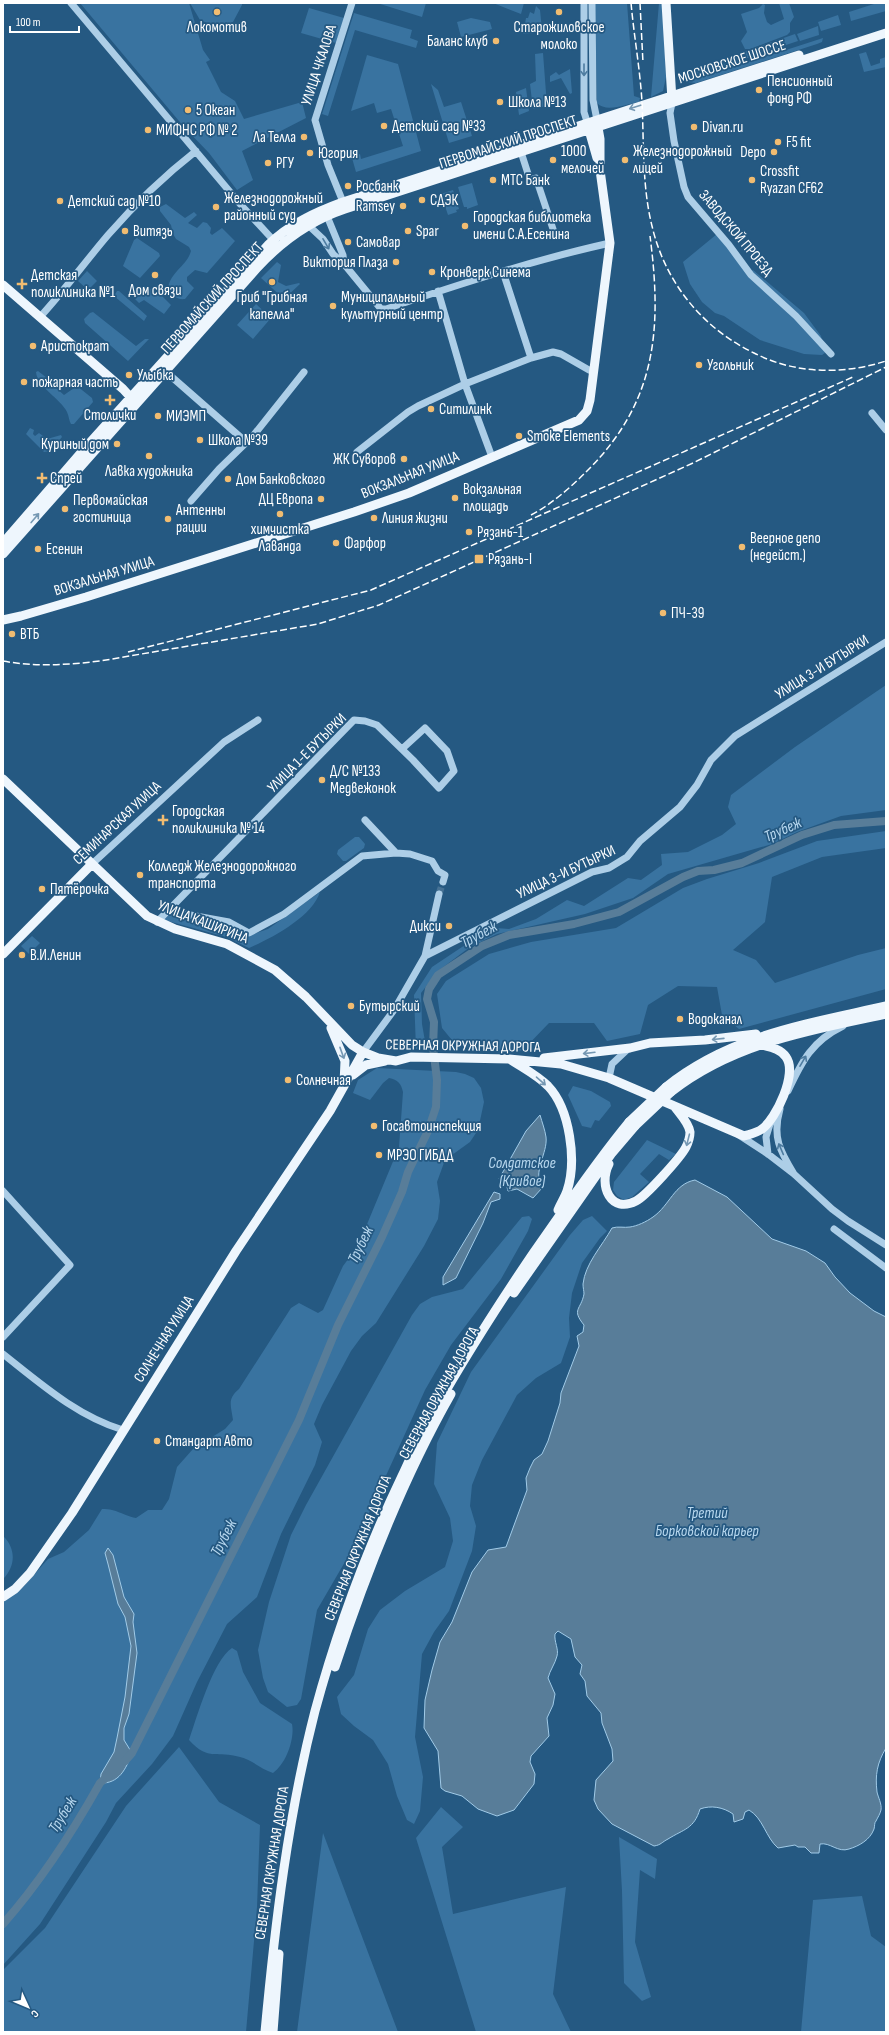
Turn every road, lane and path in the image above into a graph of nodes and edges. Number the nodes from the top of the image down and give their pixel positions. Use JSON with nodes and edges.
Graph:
{"nodes":[{"id":1,"x":71,"y":3,"type":"edge"},
{"id":2,"x":352,"y":3,"type":"edge"},
{"id":3,"x":584,"y":3,"type":"edge"},
{"id":4,"x":592,"y":3,"type":"edge"},
{"id":5,"x":666,"y":3,"type":"edge"},
{"id":6,"x":886,"y":27,"type":"edge"},
{"id":7,"x":886,"y":33,"type":"edge"},
{"id":8,"x":672,"y":99,"type":"junction"},
{"id":9,"x":593,"y":125,"type":"junction"},
{"id":10,"x":196,"y":152,"type":"junction"},
{"id":11,"x":521,"y":152,"type":"junction"},
{"id":12,"x":343,"y":202,"type":"junction"},
{"id":13,"x":327,"y":216,"type":"junction"},
{"id":14,"x":308,"y":225,"type":"junction"},
{"id":15,"x":553,"y":229,"type":"dead end"},
{"id":16,"x":275,"y":243,"type":"junction"},
{"id":17,"x":610,"y":243,"type":"junction"},
{"id":18,"x":344,"y":264,"type":"junction"},
{"id":19,"x":503,"y":272,"type":"junction"},
{"id":20,"x":3,"y":285,"type":"edge"},
{"id":21,"x":438,"y":291,"type":"junction"},
{"id":22,"x":3,"y":292,"type":"edge"},
{"id":23,"x":40,"y":317,"type":"junction"},
{"id":24,"x":831,"y":354,"type":"dead end"},
{"id":25,"x":531,"y":358,"type":"junction"},
{"id":26,"x":165,"y":371,"type":"junction"},
{"id":27,"x":594,"y":371,"type":"junction"},
{"id":28,"x":304,"y":372,"type":"dead end"},
{"id":29,"x":465,"y":384,"type":"junction"},
{"id":30,"x":133,"y":402,"type":"junction"},
{"id":31,"x":872,"y":414,"type":"dead end"},
{"id":32,"x":886,"y":430,"type":"edge"},
{"id":33,"x":246,"y":442,"type":"junction"},
{"id":34,"x":358,"y":452,"type":"dead end"},
{"id":35,"x":492,"y":457,"type":"junction"},
{"id":36,"x":191,"y":501,"type":"dead end"},
{"id":37,"x":3,"y":543,"type":"edge"},
{"id":38,"x":3,"y":554,"type":"edge"},
{"id":39,"x":3,"y":620,"type":"edge"},
{"id":40,"x":886,"y":642,"type":"edge"},
{"id":41,"x":258,"y":720,"type":"dead end"},
{"id":42,"x":402,"y":749,"type":"junction"},
{"id":43,"x":3,"y":779,"type":"edge"},
{"id":44,"x":366,"y":820,"type":"dead end"},
{"id":45,"x":396,"y":853,"type":"junction"},
{"id":46,"x":92,"y":864,"type":"junction"},
{"id":47,"x":443,"y":882,"type":"tunnel mouth"},
{"id":48,"x":438,"y":896,"type":"tunnel mouth"},
{"id":49,"x":168,"y":911,"type":"junction"},
{"id":50,"x":158,"y":922,"type":"junction"},
{"id":51,"x":3,"y":954,"type":"edge"},
{"id":52,"x":425,"y":956,"type":"junction"},
{"id":53,"x":886,"y":1006,"type":"edge"},
{"id":54,"x":886,"y":1014,"type":"edge"},
{"id":55,"x":327,"y":1020,"type":"junction"},
{"id":56,"x":853,"y":1021,"type":"junction"},
{"id":57,"x":770,"y":1033,"type":"junction"},
{"id":58,"x":758,"y":1044,"type":"junction"},
{"id":59,"x":630,"y":1048,"type":"junction"},
{"id":60,"x":363,"y":1052,"type":"junction"},
{"id":61,"x":509,"y":1059,"type":"junction"},
{"id":62,"x":535,"y":1060,"type":"junction"},
{"id":63,"x":396,"y":1061,"type":"junction"},
{"id":64,"x":609,"y":1078,"type":"junction"},
{"id":65,"x":348,"y":1080,"type":"junction"},
{"id":66,"x":343,"y":1089,"type":"junction"},
{"id":67,"x":668,"y":1089,"type":"junction"},
{"id":68,"x":674,"y":1106,"type":"junction"},
{"id":69,"x":773,"y":1116,"type":"junction"},
{"id":70,"x":632,"y":1124,"type":"junction"},
{"id":71,"x":737,"y":1134,"type":"junction"},
{"id":72,"x":620,"y":1144,"type":"junction"},
{"id":73,"x":768,"y":1154,"type":"junction"},
{"id":74,"x":794,"y":1174,"type":"junction"},
{"id":75,"x":3,"y":1191,"type":"edge"},
{"id":76,"x":550,"y":1228,"type":"junction"},
{"id":77,"x":834,"y":1229,"type":"dead end"},
{"id":78,"x":886,"y":1245,"type":"edge"},
{"id":79,"x":886,"y":1268,"type":"edge"},
{"id":80,"x":3,"y":1337,"type":"edge"},
{"id":81,"x":3,"y":1354,"type":"edge"},
{"id":82,"x":123,"y":1430,"type":"junction"},
{"id":83,"x":3,"y":1597,"type":"edge"},
{"id":84,"x":323,"y":1704,"type":"joint"},
{"id":85,"x":312,"y":1736,"type":"junction"},
{"id":86,"x":265,"y":2032,"type":"edge"},
{"id":87,"x":273,"y":2032,"type":"edge"}],
"edges":[{"from":1,"to":10,"type":"street"},
{"from":2,"to":12,"type":"street","name":"УЛИЦА ЧКАЛОВА"},
{"from":3,"to":9,"type":"street","name":"ВОКЗАЛЬНАЯ УЛИЦА","one_way":true},
{"from":4,"to":9,"type":"street","name":"ВОКЗАЛЬНАЯ УЛИЦА"},
{"from":5,"to":8,"type":"main road"},
{"from":6,"to":8,"type":"main road","name":"МОСКОВСКОЕ ШОССЕ"},
{"from":7,"to":8,"type":"main road","name":"МОСКОВСКОЕ ШОССЕ"},
{"from":8,"to":9,"type":"main road","name":"МОСКОВСКОЕ ШОССЕ"},
{"from":8,"to":24,"type":"street","name":"ЗАВОДСКОЙ ПРОЕЗД"},
{"from":9,"to":11,"type":"main road","name":"ПЕРВОМАЙСКИЙ ПРОСПЕКТ"},
{"from":9,"to":12,"type":"main road","name":"ПЕРВОМАЙСКИЙ ПРОСПЕКТ"},
{"from":9,"to":17,"type":"main road","name":"ВОКЗАЛЬНАЯ УЛИЦА"},
{"from":10,"to":16,"type":"street"},
{"from":10,"to":23,"type":"street"},
{"from":11,"to":13,"type":"main road","name":"ПЕРВОМАЙСКИЙ ПРОСПЕКТ"},
{"from":11,"to":15,"type":"street"},
{"from":12,"to":16,"type":"main road","name":"ПЕРВОМАЙСКИЙ ПРОСПЕКТ"},
{"from":13,"to":14,"type":"main road","name":"ПЕРВОМАЙСКИЙ ПРОСПЕКТ"},
{"from":13,"to":18,"type":"street"},
{"from":14,"to":16,"type":"main road","name":"ПЕРВОМАЙСКИЙ ПРОСПЕКТ"},
{"from":14,"to":18,"type":"street","one_way":true},
{"from":16,"to":26,"type":"main road","name":"ПЕРВОМАЙСКИЙ ПРОСПЕКТ"},
{"from":16,"to":30,"type":"main road","name":"ПЕРВОМАЙСКИЙ ПРОСПЕКТ"},
{"from":17,"to":19,"type":"street"},
{"from":17,"to":27,"type":"main road","name":"ВОКЗАЛЬНАЯ УЛИЦА"},
{"from":18,"to":21,"type":"street"},
{"from":19,"to":21,"type":"street"},
{"from":19,"to":25,"type":"street"},
{"from":20,"to":23,"type":"main road"},
{"from":21,"to":29,"type":"street"},
{"from":22,"to":30,"type":"main road"},
{"from":23,"to":30,"type":"main road"},
{"from":25,"to":27,"type":"street"},
{"from":25,"to":29,"type":"street"},
{"from":26,"to":30,"type":"main road","name":"ПЕРВОМАЙСКИЙ ПРОСПЕКТ"},
{"from":26,"to":33,"type":"street"},
{"from":27,"to":35,"type":"main road","name":"ВОКЗАЛЬНАЯ УЛИЦА"},
{"from":28,"to":33,"type":"street"},
{"from":29,"to":34,"type":"street"},
{"from":29,"to":35,"type":"street"},
{"from":30,"to":37,"type":"main road","name":"ПЕРВОМАЙСКИЙ ПРОСПЕКТ"},
{"from":38,"to":30,"type":"main road","name":"ПЕРВОМАЙСКИЙ ПРОСПЕКТ","one_way":true},
{"from":31,"to":32,"type":"street"},
{"from":33,"to":36,"type":"street"},
{"from":35,"to":39,"type":"main road","name":"ВОКЗАЛЬНАЯ УЛИЦА"},
{"from":40,"to":52,"type":"street","name":"УЛИЦА 3-И БУТЫРКИ"},
{"from":41,"to":46,"type":"street","name":"СЕМИНАРСКАЯ УЛИЦА"},
{"from":42,"to":42,"type":"street","name":"УЛИЦА 1-Е БУТЫРКИ"},
{"from":42,"to":49,"type":"street","name":"УЛИЦА 1-Е БУТЫРКИ"},
{"from":43,"to":46,"type":"main road","name":"УЛИЦА КАШИРИНА"},
{"from":44,"to":45,"type":"street"},
{"from":45,"to":47,"type":"street"},
{"from":45,"to":49,"type":"street"},
{"from":46,"to":50,"type":"main road","name":"УЛИЦА КАШИРИНА"},
{"from":46,"to":51,"type":"main road","name":"СЕМИНАРСКАЯ УЛИЦА"},
{"from":48,"to":52,"type":"street"},
{"from":49,"to":50,"type":"street","name":"УЛИЦА 1-Е БУТЫРКИ"},
{"from":50,"to":55,"type":"main road","name":"УЛИЦА КАШИРИНА"},
{"from":52,"to":60,"type":"street"},
{"from":53,"to":57,"type":"main road","name":"СЕВЕРНАЯ ОКРУЖНАЯ ДОРОГА"},
{"from":54,"to":56,"type":"main road","name":"СЕВЕРНАЯ ОКРУЖНАЯ ДОРОГА"},
{"from":55,"to":60,"type":"main road","name":"УЛИЦА КАШИРИНА"},
{"from":55,"to":66,"type":"main road","name":"СОЛНЕЧНАЯ УЛИЦА","one_way":true},
{"from":56,"to":58,"type":"main road","name":"СЕВЕРНАЯ ОКРУЖНАЯ ДОРОГА"},
{"from":74,"to":56,"type":"street","one_way":true},
{"from":57,"to":59,"type":"main road","one_way":true},
{"from":57,"to":67,"type":"main road","name":"СЕВЕРНАЯ ОКРУЖНАЯ ДОРОГА"},
{"from":58,"to":67,"type":"main road","name":"СЕВЕРНАЯ ОКРУЖНАЯ ДОРОГА"},
{"from":58,"to":69,"type":"main road"},
{"from":59,"to":62,"type":"main road","one_way":true},
{"from":59,"to":64,"type":"street"},
{"from":60,"to":63,"type":"main road","name":"СЕВЕРНАЯ ОКРУЖНАЯ ДОРОГА"},
{"from":60,"to":65,"type":"main road","name":"СОЛНЕЧНАЯ УЛИЦА"},
{"from":61,"to":62,"type":"main road","name":"СЕВЕРНАЯ ОКРУЖНАЯ ДОРОГА"},
{"from":61,"to":63,"type":"main road","name":"СЕВЕРНАЯ ОКРУЖНАЯ ДОРОГА"},
{"from":61,"to":76,"type":"main road","one_way":true},
{"from":62,"to":64,"type":"main road","name":"СЕВЕРНАЯ ОКРУЖНАЯ ДОРОГА"},
{"from":63,"to":65,"type":"main road"},
{"from":64,"to":68,"type":"main road","name":"СЕВЕРНАЯ ОКРУЖНАЯ ДОРОГА"},
{"from":65,"to":66,"type":"main road","name":"СОЛНЕЧНАЯ УЛИЦА"},
{"from":66,"to":82,"type":"main road","name":"СОЛНЕЧНАЯ УЛИЦА"},
{"from":67,"to":70,"type":"main road","name":"СЕВЕРНАЯ ОКРУЖНАЯ ДОРОГА","bridge":true},
{"from":68,"to":71,"type":"main road","name":"СЕВЕРНАЯ ОКРУЖНАЯ ДОРОГА"},
{"from":68,"to":72,"type":"main road","one_way":true},
{"from":69,"to":71,"type":"main road"},
{"from":69,"to":73,"type":"street"},
{"from":70,"to":72,"type":"main road","name":"СЕВЕРНАЯ ОРУЖНАЯ ДОРОГА"},
{"from":70,"to":76,"type":"main road","name":"СЕВЕРНАЯ ОКРУЖНАЯ ДОРОГА"},
{"from":71,"to":73,"type":"street","name":"СЕВЕРНАЯ ОКРУЖНАЯ ДОРОГА"},
{"from":72,"to":84,"type":"main road","name":"СЕВЕРНАЯ ОРУЖНАЯ ДОРОГА"},
{"from":73,"to":74,"type":"street","name":"СЕВЕРНАЯ ОКРУЖНАЯ ДОРОГА"},
{"from":74,"to":78,"type":"street"},
{"from":75,"to":80,"type":"street"},
{"from":76,"to":85,"type":"main road","name":"СЕВЕРНАЯ ОКРУЖНАЯ ДОРОГА"},
{"from":77,"to":79,"type":"street"},
{"from":81,"to":82,"type":"street"},
{"from":82,"to":83,"type":"main road","name":"СОЛНЕЧНАЯ УЛИЦА"},
{"from":84,"to":85,"type":"main road","name":"СЕВЕРНАЯ ОКРУЖНАЯ ДОРОГА"},
{"from":85,"to":86,"type":"main road","name":"СЕВЕРНАЯ ОКРУЖНАЯ ДОРОГА"},
{"from":85,"to":87,"type":"main road","name":"СЕВЕРНАЯ ОКРУЖНАЯ ДОРОГА"}]}
